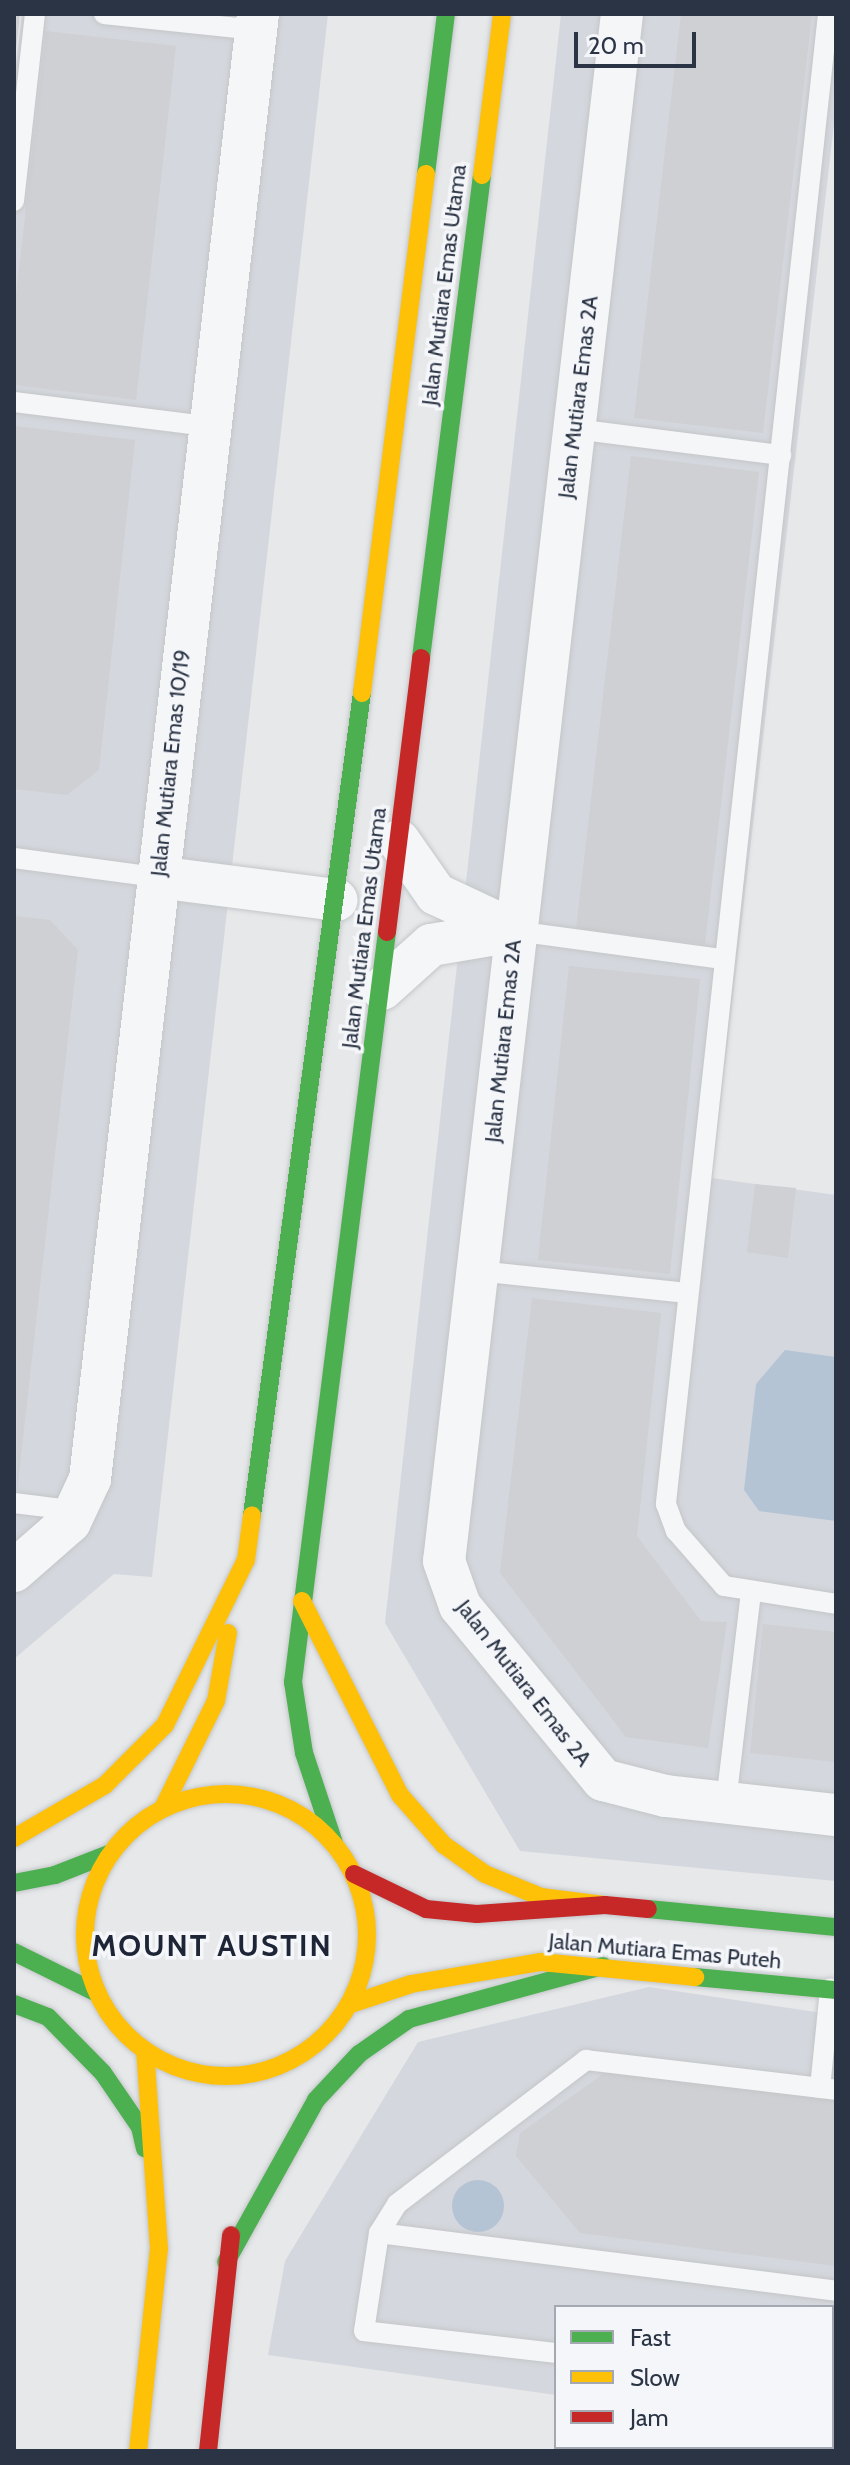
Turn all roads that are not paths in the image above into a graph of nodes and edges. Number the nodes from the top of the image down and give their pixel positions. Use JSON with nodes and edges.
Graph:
{"nodes":[{"id":1,"x":35,"y":14,"type":"edge"},
{"id":2,"x":104,"y":14,"type":"edge"},
{"id":3,"x":446,"y":14,"type":"edge"},
{"id":4,"x":502,"y":14,"type":"edge"},
{"id":5,"x":622,"y":14,"type":"edge"},
{"id":6,"x":828,"y":14,"type":"edge"},
{"id":7,"x":257,"y":22,"type":"edge"},
{"id":8,"x":14,"y":201,"type":"edge"},
{"id":9,"x":14,"y":402,"type":"edge"},
{"id":10,"x":208,"y":426,"type":"junction"},
{"id":11,"x":575,"y":429,"type":"junction"},
{"id":12,"x":781,"y":455,"type":"junction"},
{"id":13,"x":399,"y":841,"type":"junction"},
{"id":14,"x":14,"y":858,"type":"edge"},
{"id":15,"x":157,"y":877,"type":"junction"},
{"id":16,"x":337,"y":900,"type":"junction"},
{"id":17,"x":515,"y":931,"type":"junction"},
{"id":18,"x":722,"y":959,"type":"junction"},
{"id":19,"x":382,"y":989,"type":"junction"},
{"id":20,"x":478,"y":1271,"type":"junction"},
{"id":21,"x":687,"y":1293,"type":"junction"},
{"id":22,"x":14,"y":1503,"type":"edge"},
{"id":23,"x":78,"y":1511,"type":"junction"},
{"id":24,"x":14,"y":1571,"type":"edge"},
{"id":25,"x":238,"y":1584,"type":"junction"},
{"id":26,"x":751,"y":1593,"type":"junction"},
{"id":27,"x":302,"y":1601,"type":"junction"},
{"id":28,"x":836,"y":1604,"type":"edge"},
{"id":29,"x":726,"y":1802,"type":"junction"},
{"id":30,"x":164,"y":1806,"type":"junction"},
{"id":31,"x":836,"y":1815,"type":"edge"},
{"id":32,"x":14,"y":1838,"type":"edge"},
{"id":33,"x":334,"y":1843,"type":"junction"},
{"id":34,"x":109,"y":1854,"type":"junction"},
{"id":35,"x":354,"y":1874,"type":"junction"},
{"id":36,"x":14,"y":1883,"type":"edge"},
{"id":37,"x":605,"y":1905,"type":"junction"},
{"id":38,"x":836,"y":1927,"type":"edge"},
{"id":39,"x":14,"y":1952,"type":"edge"},
{"id":40,"x":603,"y":1966,"type":"junction"},
{"id":41,"x":833,"y":1990,"type":"edge"},
{"id":42,"x":97,"y":1993,"type":"junction"},
{"id":43,"x":14,"y":2004,"type":"edge"},
{"id":44,"x":351,"y":2004,"type":"junction"},
{"id":45,"x":319,"y":2044,"type":"junction"},
{"id":46,"x":145,"y":2051,"type":"junction"},
{"id":47,"x":297,"y":2079,"type":"dead end"},
{"id":48,"x":828,"y":2089,"type":"edge"},
{"id":49,"x":239,"y":2199,"type":"dead end"},
{"id":50,"x":379,"y":2233,"type":"junction"},
{"id":51,"x":159,"y":2249,"type":"junction"},
{"id":52,"x":226,"y":2262,"type":"junction"},
{"id":53,"x":836,"y":2291,"type":"edge"},
{"id":54,"x":554,"y":2353,"type":"edge"},
{"id":55,"x":138,"y":2451,"type":"edge"},
{"id":56,"x":208,"y":2451,"type":"edge"}],
"edges":[{"from":1,"to":8,"type":"lane"},
{"from":2,"to":7,"type":"lane"},
{"from":3,"to":16,"type":"main road","name":"Jalan Mutiara Emas Utama"},
{"from":4,"to":13,"type":"main road","name":"Jalan Mutiara Emas Utama"},
{"from":5,"to":11,"type":"street","name":"Jalan Mutiara Emas 2A"},
{"from":6,"to":12,"type":"lane"},
{"from":7,"to":10,"type":"street","name":"Jalan Mutiara Emas 10/19"},
{"from":9,"to":10,"type":"lane"},
{"from":10,"to":15,"type":"street","name":"Jalan Mutiara Emas 10/19"},
{"from":11,"to":12,"type":"lane"},
{"from":11,"to":17,"type":"street","name":"Jalan Mutiara Emas 2A"},
{"from":12,"to":18,"type":"lane"},
{"from":13,"to":17,"type":"street"},
{"from":13,"to":19,"type":"main road","name":"Jalan Mutiara Emas Utama"},
{"from":14,"to":15,"type":"lane"},
{"from":15,"to":16,"type":"street"},
{"from":15,"to":23,"type":"street","name":"Jalan Mutiara Emas 10/19"},
{"from":16,"to":25,"type":"main road","name":"Jalan Mutiara Emas Utama"},
{"from":17,"to":18,"type":"lane"},
{"from":17,"to":19,"type":"street"},
{"from":17,"to":20,"type":"street","name":"Jalan Mutiara Emas 2A"},
{"from":18,"to":21,"type":"lane"},
{"from":19,"to":27,"type":"main road","name":"Jalan Mutiara Emas Utama"},
{"from":20,"to":21,"type":"lane"},
{"from":20,"to":29,"type":"street","name":"Jalan Mutiara Emas 2A"},
{"from":21,"to":26,"type":"lane"},
{"from":22,"to":23,"type":"lane"},
{"from":23,"to":24,"type":"street"},
{"from":25,"to":30,"type":"main road"},
{"from":25,"to":32,"type":"main road"},
{"from":26,"to":28,"type":"lane"},
{"from":26,"to":29,"type":"lane"},
{"from":27,"to":33,"type":"main road","name":"Jalan Mutiara Emas Utama"},
{"from":27,"to":37,"type":"main road"},
{"from":29,"to":31,"type":"street","name":"Jalan Mutiara Emas 2A"},
{"from":30,"to":33,"type":"main road"},
{"from":30,"to":34,"type":"main road"},
{"from":33,"to":35,"type":"main road"},
{"from":34,"to":36,"type":"main road"},
{"from":34,"to":42,"type":"main road"},
{"from":35,"to":37,"type":"main road","name":"Jalan Mutiara Emas Puteh"},
{"from":35,"to":44,"type":"main road"},
{"from":37,"to":38,"type":"main road","name":"Jalan Mutiara Emas Puteh"},
{"from":39,"to":42,"type":"main road"},
{"from":40,"to":41,"type":"main road","name":"Jalan Mutiara Emas Puteh"},
{"from":40,"to":44,"type":"main road","name":"Jalan Mutiara Emas Puteh"},
{"from":40,"to":52,"type":"main road"},
{"from":41,"to":48,"type":"lane"},
{"from":42,"to":46,"type":"main road"},
{"from":43,"to":51,"type":"main road"},
{"from":44,"to":45,"type":"main road"},
{"from":45,"to":46,"type":"main road"},
{"from":45,"to":47,"type":"main road"},
{"from":46,"to":51,"type":"main road"},
{"from":48,"to":50,"type":"lane"},
{"from":49,"to":52,"type":"main road"},
{"from":50,"to":53,"type":"lane"},
{"from":50,"to":54,"type":"lane"},
{"from":51,"to":55,"type":"main road"},
{"from":52,"to":56,"type":"main road"}]}
